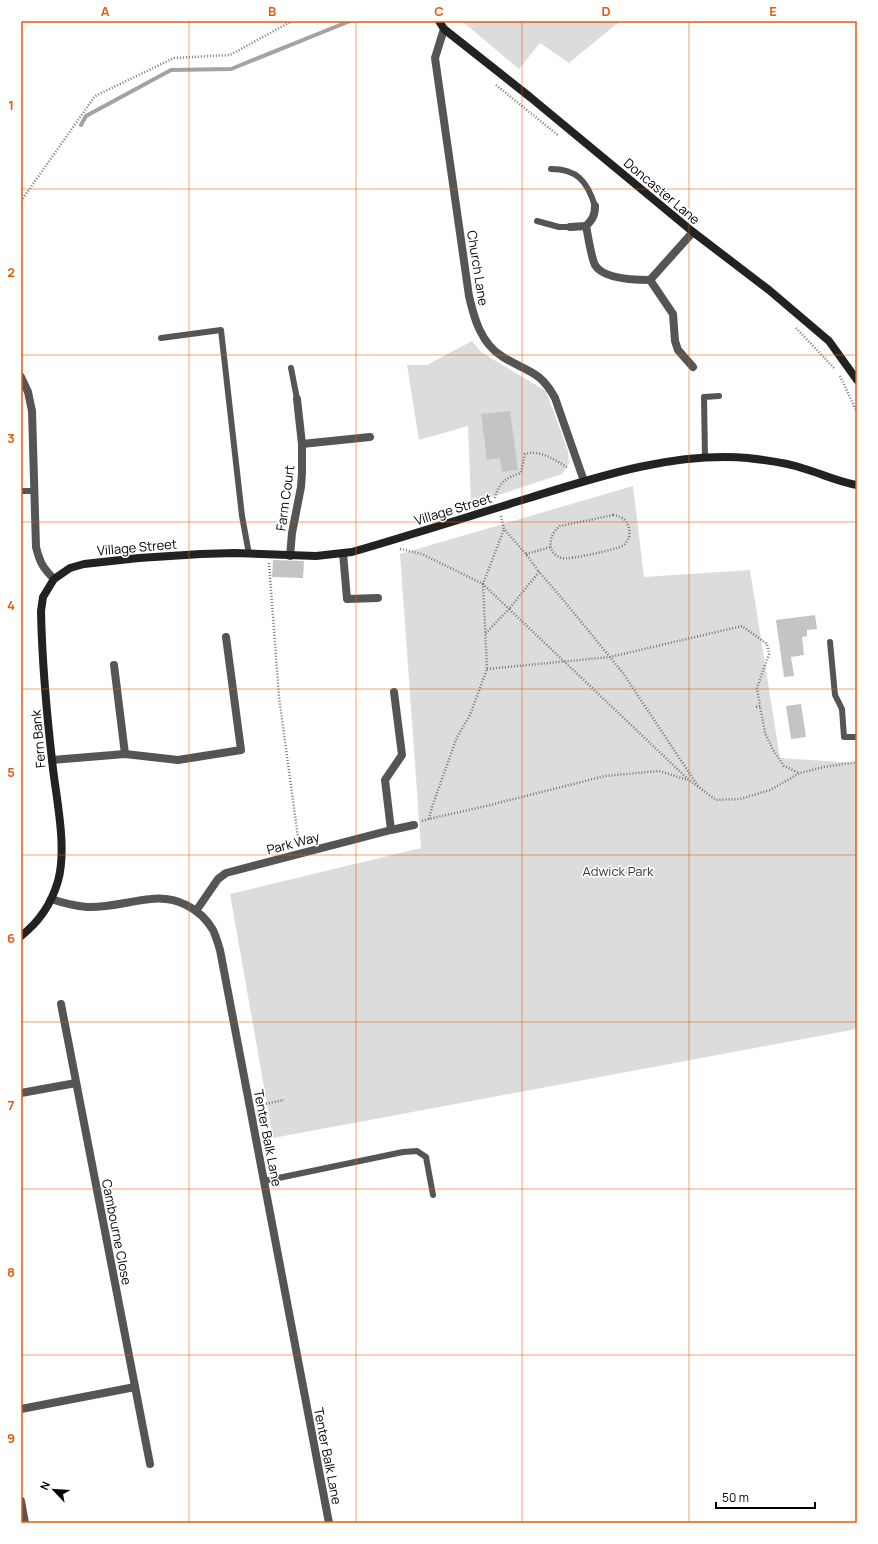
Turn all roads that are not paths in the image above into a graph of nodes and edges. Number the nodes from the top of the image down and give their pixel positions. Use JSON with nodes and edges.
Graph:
{"nodes":[{"id":1,"x":440,"y":21,"type":"edge"},
{"id":2,"x":444,"y":29,"type":"junction"},
{"id":3,"x":551,"y":169,"type":"dead end"},
{"id":4,"x":595,"y":206,"type":"joint"},
{"id":5,"x":537,"y":221,"type":"dead end"},
{"id":6,"x":586,"y":226,"type":"junction"},
{"id":7,"x":570,"y":227,"type":"joint"},
{"id":8,"x":693,"y":232,"type":"junction"},
{"id":9,"x":650,"y":280,"type":"junction"},
{"id":10,"x":161,"y":338,"type":"dead end"},
{"id":11,"x":693,"y":366,"type":"dead end"},
{"id":12,"x":291,"y":368,"type":"dead end"},
{"id":13,"x":21,"y":378,"type":"edge"},
{"id":14,"x":857,"y":380,"type":"edge"},
{"id":15,"x":719,"y":396,"type":"dead end"},
{"id":16,"x":297,"y":399,"type":"joint"},
{"id":17,"x":370,"y":437,"type":"dead end"},
{"id":18,"x":302,"y":444,"type":"junction"},
{"id":19,"x":705,"y":458,"type":"junction"},
{"id":20,"x":584,"y":481,"type":"junction"},
{"id":21,"x":857,"y":485,"type":"edge"},
{"id":22,"x":21,"y":491,"type":"edge"},
{"id":23,"x":34,"y":491,"type":"junction"},
{"id":24,"x":343,"y":553,"type":"junction"},
{"id":25,"x":249,"y":554,"type":"junction"},
{"id":26,"x":290,"y":556,"type":"junction"},
{"id":27,"x":54,"y":579,"type":"junction"},
{"id":28,"x":378,"y":598,"type":"dead end"},
{"id":29,"x":226,"y":637,"type":"dead end"},
{"id":30,"x":830,"y":642,"type":"dead end"},
{"id":31,"x":114,"y":665,"type":"dead end"},
{"id":32,"x":394,"y":692,"type":"dead end"},
{"id":33,"x":857,"y":737,"type":"edge"},
{"id":34,"x":125,"y":754,"type":"junction"},
{"id":35,"x":52,"y":760,"type":"junction"},
{"id":36,"x":414,"y":825,"type":"road end"},
{"id":37,"x":391,"y":830,"type":"junction"},
{"id":38,"x":51,"y":899,"type":"junction"},
{"id":39,"x":196,"y":911,"type":"junction"},
{"id":40,"x":21,"y":936,"type":"edge"},
{"id":41,"x":61,"y":1004,"type":"dead end"},
{"id":42,"x":76,"y":1083,"type":"junction"},
{"id":43,"x":21,"y":1093,"type":"edge"},
{"id":44,"x":264,"y":1181,"type":"junction"},
{"id":45,"x":433,"y":1195,"type":"dead end"},
{"id":46,"x":135,"y":1387,"type":"junction"},
{"id":47,"x":21,"y":1409,"type":"edge"},
{"id":48,"x":150,"y":1464,"type":"dead end"},
{"id":49,"x":21,"y":1501,"type":"edge"},
{"id":50,"x":25,"y":1523,"type":"edge"},
{"id":51,"x":328,"y":1523,"type":"edge"}],
"edges":[{"from":1,"to":2,"type":"street"},
{"from":2,"to":8,"type":"street","name":"Doncaster Lane"},
{"from":2,"to":20,"type":"street","name":"Church Lane"},
{"from":3,"to":4,"type":"lane"},
{"from":4,"to":6,"type":"street"},
{"from":5,"to":7,"type":"lane"},
{"from":6,"to":7,"type":"street"},
{"from":6,"to":9,"type":"street"},
{"from":8,"to":9,"type":"street"},
{"from":8,"to":14,"type":"street","name":"Doncaster Lane"},
{"from":9,"to":11,"type":"street"},
{"from":10,"to":25,"type":"lane"},
{"from":12,"to":16,"type":"lane"},
{"from":13,"to":23,"type":"street"},
{"from":15,"to":19,"type":"lane"},
{"from":16,"to":18,"type":"street","name":"Farm Court"},
{"from":17,"to":18,"type":"street"},
{"from":18,"to":26,"type":"street","name":"Farm Court"},
{"from":19,"to":20,"type":"street","name":"Village Street"},
{"from":19,"to":21,"type":"street","name":"Village Street"},
{"from":20,"to":24,"type":"street","name":"Village Street"},
{"from":22,"to":23,"type":"lane"},
{"from":23,"to":27,"type":"street"},
{"from":24,"to":26,"type":"street","name":"Village Street"},
{"from":24,"to":28,"type":"street"},
{"from":25,"to":26,"type":"street","name":"Village Street"},
{"from":25,"to":27,"type":"street","name":"Village Street"},
{"from":27,"to":35,"type":"street","name":"Fern Bank"},
{"from":29,"to":34,"type":"street"},
{"from":30,"to":33,"type":"lane"},
{"from":31,"to":34,"type":"street"},
{"from":32,"to":37,"type":"street"},
{"from":34,"to":35,"type":"street"},
{"from":35,"to":38,"type":"street","name":"Fern Bank"},
{"from":36,"to":37,"type":"street","name":"Park Way"},
{"from":37,"to":39,"type":"street","name":"Park Way"},
{"from":38,"to":39,"type":"street","name":"Tenter Balk Lane"},
{"from":38,"to":40,"type":"street","name":"Fern Bank"},
{"from":39,"to":44,"type":"street","name":"Tenter Balk Lane"},
{"from":41,"to":42,"type":"street","name":"Cambourne Close"},
{"from":42,"to":43,"type":"street"},
{"from":42,"to":46,"type":"street","name":"Cambourne Close"},
{"from":44,"to":45,"type":"lane"},
{"from":44,"to":51,"type":"street","name":"Tenter Balk Lane"},
{"from":46,"to":47,"type":"street"},
{"from":46,"to":48,"type":"street","name":"Cambourne Close"},
{"from":49,"to":50,"type":"street"}]}
